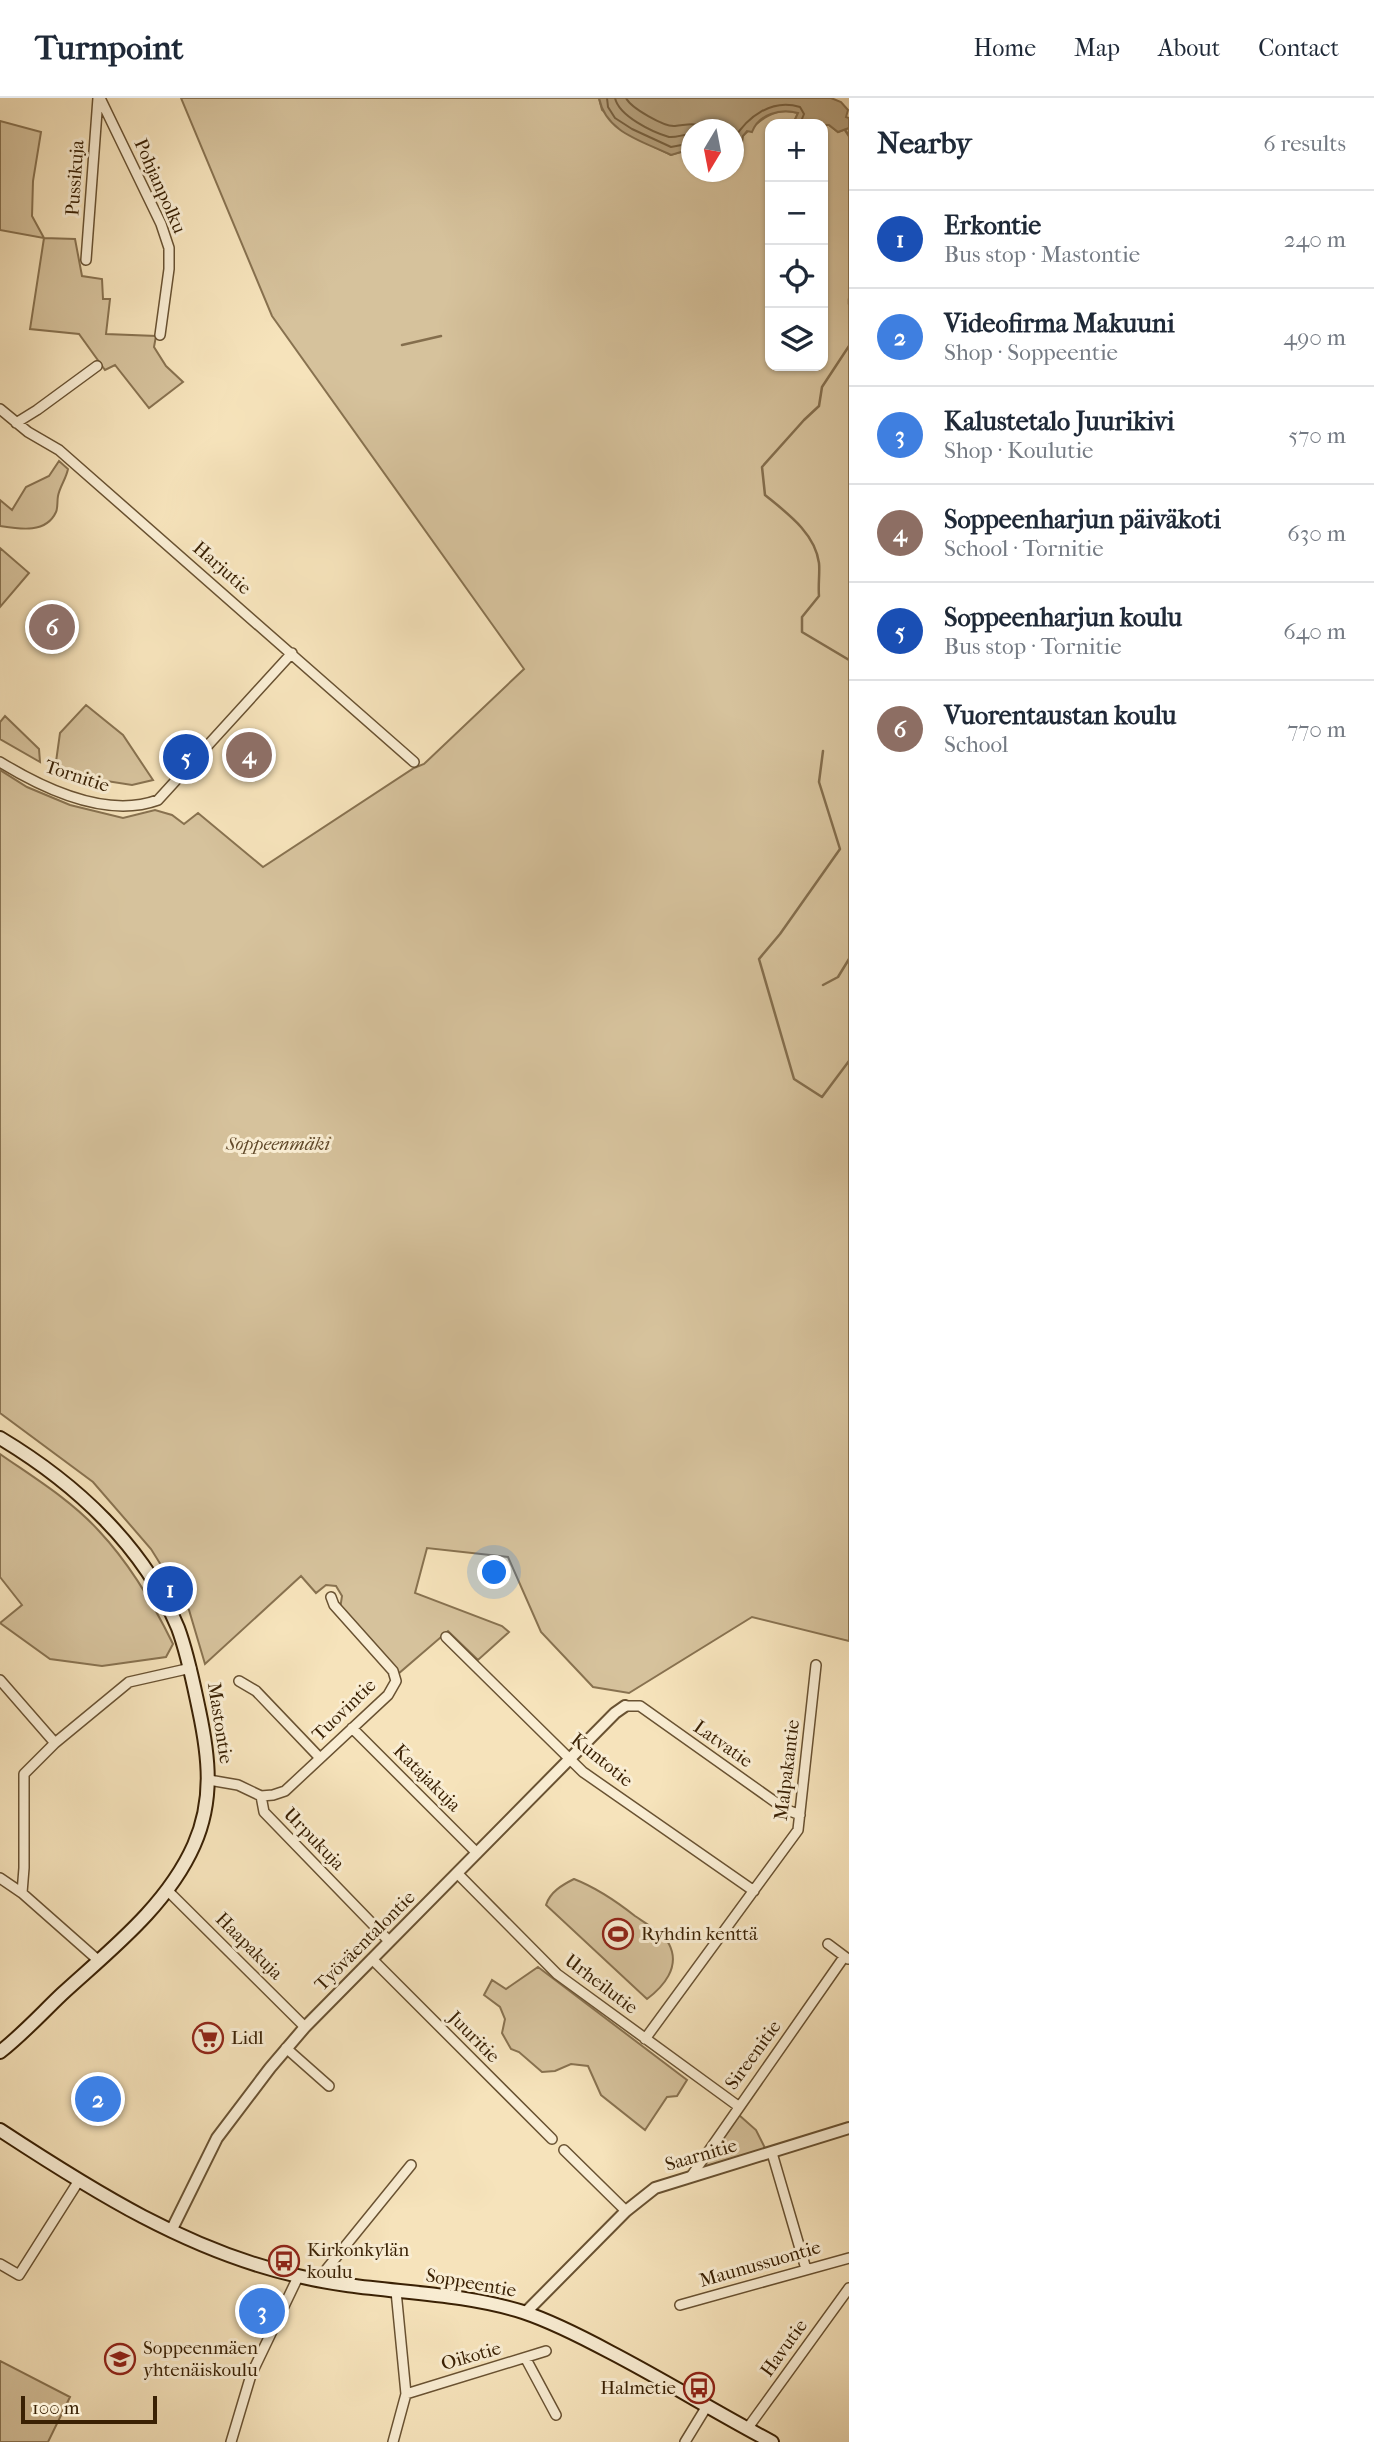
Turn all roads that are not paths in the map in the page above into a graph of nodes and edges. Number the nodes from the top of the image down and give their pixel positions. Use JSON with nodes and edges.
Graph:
{"nodes":[{"id":1,"x":99,"y":98,"type":"edge"},
{"id":2,"x":86,"y":260,"type":"dead end"},
{"id":3,"x":160,"y":335,"type":"dead end"},
{"id":4,"x":97,"y":366,"type":"dead end"},
{"id":5,"x":0,"y":409,"type":"edge"},
{"id":6,"x":16,"y":423,"type":"junction"},
{"id":7,"x":292,"y":653,"type":"junction"},
{"id":8,"x":0,"y":762,"type":"edge"},
{"id":9,"x":414,"y":762,"type":"dead end"},
{"id":10,"x":0,"y":1438,"type":"edge"},
{"id":11,"x":331,"y":1597,"type":"dead end"},
{"id":12,"x":446,"y":1637,"type":"dead end"},
{"id":13,"x":816,"y":1665,"type":"dead end"},
{"id":14,"x":191,"y":1668,"type":"junction"},
{"id":15,"x":0,"y":1680,"type":"edge"},
{"id":16,"x":239,"y":1681,"type":"dead end"},
{"id":17,"x":625,"y":1706,"type":"joint"},
{"id":18,"x":352,"y":1728,"type":"junction"},
{"id":19,"x":55,"y":1743,"type":"junction"},
{"id":20,"x":320,"y":1758,"type":"junction"},
{"id":21,"x":570,"y":1759,"type":"junction"},
{"id":22,"x":209,"y":1780,"type":"junction"},
{"id":23,"x":261,"y":1796,"type":"junction"},
{"id":24,"x":800,"y":1815,"type":"junction"},
{"id":25,"x":477,"y":1853,"type":"junction"},
{"id":26,"x":457,"y":1873,"type":"junction"},
{"id":27,"x":0,"y":1878,"type":"edge"},
{"id":28,"x":167,"y":1890,"type":"junction"},
{"id":29,"x":754,"y":1891,"type":"junction"},
{"id":30,"x":22,"y":1894,"type":"junction"},
{"id":31,"x":389,"y":1941,"type":"junction"},
{"id":32,"x":828,"y":1944,"type":"dead end"},
{"id":33,"x":847,"y":1958,"type":"edge"},
{"id":34,"x":372,"y":1959,"type":"junction"},
{"id":35,"x":99,"y":1961,"type":"junction"},
{"id":36,"x":305,"y":2027,"type":"junction"},
{"id":37,"x":645,"y":2039,"type":"junction"},
{"id":38,"x":286,"y":2049,"type":"junction"},
{"id":39,"x":0,"y":2052,"type":"edge"},
{"id":40,"x":329,"y":2086,"type":"dead end"},
{"id":41,"x":738,"y":2106,"type":"junction"},
{"id":42,"x":849,"y":2128,"type":"edge"},
{"id":43,"x":0,"y":2130,"type":"edge"},
{"id":44,"x":552,"y":2140,"type":"dead end"},
{"id":45,"x":564,"y":2150,"type":"dead end"},
{"id":46,"x":772,"y":2153,"type":"junction"},
{"id":47,"x":411,"y":2165,"type":"dead end"},
{"id":48,"x":692,"y":2175,"type":"junction"},
{"id":49,"x":78,"y":2182,"type":"junction"},
{"id":50,"x":626,"y":2211,"type":"junction"},
{"id":51,"x":170,"y":2231,"type":"junction"},
{"id":52,"x":849,"y":2258,"type":"edge"},
{"id":53,"x":0,"y":2264,"type":"edge"},
{"id":54,"x":806,"y":2269,"type":"junction"},
{"id":55,"x":298,"y":2277,"type":"junction"},
{"id":56,"x":320,"y":2280,"type":"junction"},
{"id":57,"x":849,"y":2288,"type":"edge"},
{"id":58,"x":396,"y":2291,"type":"junction"},
{"id":59,"x":680,"y":2305,"type":"dead end"},
{"id":60,"x":525,"y":2313,"type":"junction"},
{"id":61,"x":546,"y":2351,"type":"dead end"},
{"id":62,"x":526,"y":2358,"type":"junction"},
{"id":63,"x":406,"y":2394,"type":"junction"},
{"id":64,"x":707,"y":2406,"type":"junction"},
{"id":65,"x":556,"y":2415,"type":"dead end"},
{"id":66,"x":747,"y":2429,"type":"junction"},
{"id":67,"x":231,"y":2442,"type":"edge"},
{"id":68,"x":393,"y":2442,"type":"edge"},
{"id":69,"x":685,"y":2442,"type":"edge"},
{"id":70,"x":772,"y":2442,"type":"edge"}],
"edges":[{"from":1,"to":2,"type":"street","name":"Pussikuja"},
{"from":1,"to":3,"type":"street","name":"Pohjanpolku"},
{"from":4,"to":6,"type":"street"},
{"from":5,"to":6,"type":"street","name":"Harjutie"},
{"from":6,"to":7,"type":"street","name":"Harjutie"},
{"from":7,"to":8,"type":"street","name":"Tornitie"},
{"from":7,"to":9,"type":"street","name":"Harjutie"},
{"from":10,"to":14,"type":"main road","name":"Mastontie"},
{"from":11,"to":18,"type":"street","name":"Tuovintie"},
{"from":12,"to":21,"type":"street","name":"Kuntotie"},
{"from":13,"to":24,"type":"street","name":"Malpakantie"},
{"from":14,"to":19,"type":"street"},
{"from":14,"to":22,"type":"main road","name":"Mastontie"},
{"from":15,"to":19,"type":"street"},
{"from":16,"to":20,"type":"street"},
{"from":17,"to":21,"type":"street","name":"Työväentalontie"},
{"from":17,"to":24,"type":"street","name":"Latvatie"},
{"from":18,"to":20,"type":"street","name":"Tuovintie"},
{"from":18,"to":25,"type":"street","name":"Katajakuja"},
{"from":19,"to":30,"type":"street"},
{"from":20,"to":23,"type":"street","name":"Tuovintie"},
{"from":21,"to":25,"type":"street","name":"Työväentalontie"},
{"from":21,"to":29,"type":"street","name":"Kuntotie"},
{"from":22,"to":23,"type":"street","name":"Urpukuja"},
{"from":22,"to":28,"type":"main road","name":"Mastontie"},
{"from":23,"to":31,"type":"street","name":"Urpukuja"},
{"from":24,"to":29,"type":"street","name":"Malpakantie"},
{"from":25,"to":26,"type":"street","name":"Työväentalontie"},
{"from":26,"to":31,"type":"street","name":"Työväentalontie"},
{"from":26,"to":37,"type":"street","name":"Urheilutie"},
{"from":27,"to":30,"type":"street"},
{"from":28,"to":35,"type":"main road","name":"Mastontie"},
{"from":28,"to":36,"type":"street","name":"Haapakuja"},
{"from":29,"to":37,"type":"street","name":"Malpakantie"},
{"from":30,"to":35,"type":"street"},
{"from":31,"to":34,"type":"street","name":"Työväentalontie"},
{"from":32,"to":33,"type":"street"},
{"from":33,"to":41,"type":"street","name":"Sireenitie"},
{"from":34,"to":36,"type":"street","name":"Työväentalontie"},
{"from":34,"to":44,"type":"street","name":"Juuritie"},
{"from":35,"to":39,"type":"main road","name":"Mastontie"},
{"from":36,"to":38,"type":"street","name":"Työväentalontie"},
{"from":37,"to":41,"type":"street","name":"Urheilutie"},
{"from":38,"to":40,"type":"street"},
{"from":38,"to":51,"type":"street","name":"Työväentalontie"},
{"from":41,"to":48,"type":"street","name":"Sireenitie"},
{"from":42,"to":46,"type":"street","name":"Saarnitie"},
{"from":43,"to":49,"type":"main road","name":"Soppeentie"},
{"from":45,"to":50,"type":"street"},
{"from":46,"to":48,"type":"street","name":"Saarnitie"},
{"from":46,"to":54,"type":"street"},
{"from":47,"to":56,"type":"street"},
{"from":48,"to":50,"type":"street","name":"Saarnitie"},
{"from":49,"to":51,"type":"main road","name":"Soppeentie"},
{"from":49,"to":53,"type":"street"},
{"from":50,"to":60,"type":"street","name":"Saarnitie"},
{"from":51,"to":55,"type":"main road","name":"Soppeentie"},
{"from":52,"to":54,"type":"street","name":"Maunussuontie"},
{"from":54,"to":59,"type":"street","name":"Maunussuontie"},
{"from":55,"to":56,"type":"main road","name":"Soppeentie"},
{"from":55,"to":67,"type":"street"},
{"from":56,"to":58,"type":"main road","name":"Soppeentie"},
{"from":57,"to":66,"type":"street","name":"Havutie"},
{"from":58,"to":60,"type":"main road","name":"Soppeentie"},
{"from":58,"to":63,"type":"street"},
{"from":60,"to":64,"type":"main road","name":"Soppeentie"},
{"from":61,"to":62,"type":"street","name":"Oikotie"},
{"from":62,"to":63,"type":"street","name":"Oikotie"},
{"from":62,"to":65,"type":"street"},
{"from":63,"to":68,"type":"street"},
{"from":64,"to":66,"type":"main road","name":"Soppeentie"},
{"from":64,"to":69,"type":"street"},
{"from":66,"to":70,"type":"main road","name":"Soppeentie"}]}
